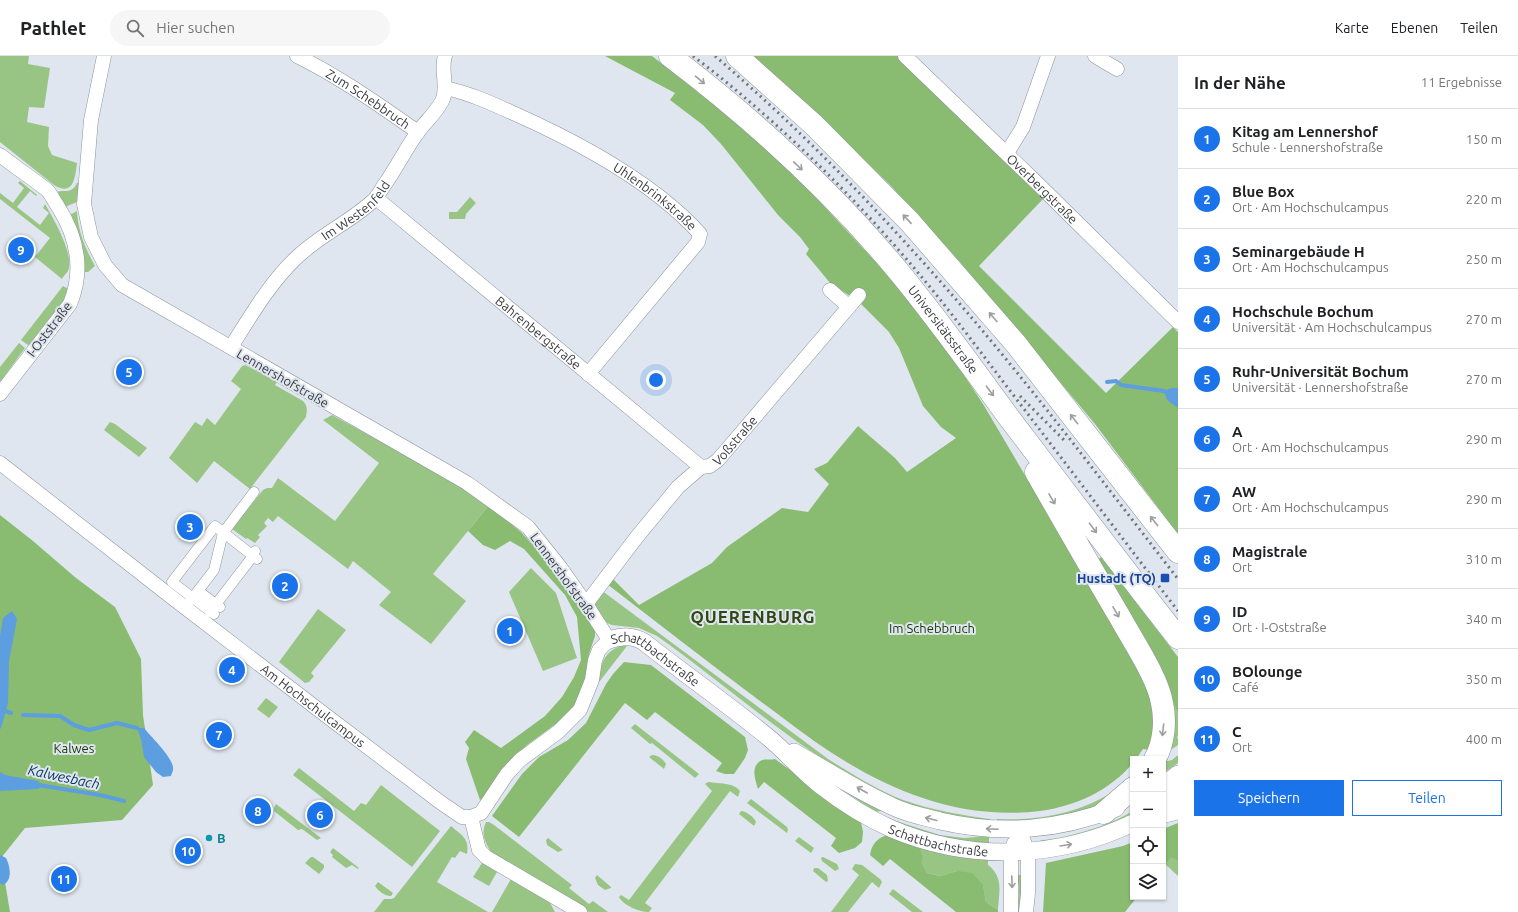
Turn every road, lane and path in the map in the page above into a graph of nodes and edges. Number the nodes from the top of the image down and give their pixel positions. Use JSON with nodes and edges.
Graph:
{"nodes":[{"id":1,"x":104,"y":56,"type":"edge"},
{"id":2,"x":297,"y":56,"type":"edge"},
{"id":3,"x":445,"y":56,"type":"edge"},
{"id":4,"x":670,"y":56,"type":"edge"},
{"id":5,"x":737,"y":56,"type":"edge"},
{"id":6,"x":905,"y":56,"type":"edge"},
{"id":7,"x":1048,"y":56,"type":"edge"},
{"id":8,"x":1095,"y":56,"type":"edge"},
{"id":9,"x":1117,"y":69,"type":"dead end"},
{"id":10,"x":445,"y":88,"type":"junction"},
{"id":11,"x":418,"y":132,"type":"junction"},
{"id":12,"x":1007,"y":153,"type":"junction"},
{"id":13,"x":0,"y":155,"type":"edge"},
{"id":14,"x":376,"y":198,"type":"junction"},
{"id":15,"x":830,"y":290,"type":"dead end"},
{"id":16,"x":859,"y":295,"type":"dead end"},
{"id":17,"x":849,"y":307,"type":"junction"},
{"id":18,"x":1178,"y":322,"type":"edge"},
{"id":19,"x":231,"y":347,"type":"junction"},
{"id":20,"x":588,"y":374,"type":"junction"},
{"id":21,"x":0,"y":394,"type":"edge"},
{"id":22,"x":1008,"y":415,"type":"junction"},
{"id":23,"x":0,"y":463,"type":"edge"},
{"id":24,"x":701,"y":467,"type":"junction"},
{"id":25,"x":254,"y":492,"type":"dead end"},
{"id":26,"x":223,"y":533,"type":"junction"},
{"id":27,"x":1178,"y":552,"type":"edge"},
{"id":28,"x":194,"y":596,"type":"junction"},
{"id":29,"x":586,"y":604,"type":"junction"},
{"id":30,"x":1178,"y":638,"type":"edge"},
{"id":31,"x":609,"y":640,"type":"junction"},
{"id":32,"x":770,"y":738,"type":"junction"},
{"id":33,"x":1156,"y":756,"type":"edge"},
{"id":34,"x":1178,"y":774,"type":"edge"},
{"id":35,"x":1166,"y":783,"type":"edge"},
{"id":36,"x":1130,"y":791,"type":"edge"},
{"id":37,"x":1178,"y":793,"type":"edge"},
{"id":38,"x":1166,"y":802,"type":"edge"},
{"id":39,"x":1130,"y":803,"type":"edge"},
{"id":40,"x":1178,"y":808,"type":"edge"},
{"id":41,"x":1166,"y":811,"type":"edge"},
{"id":42,"x":1104,"y":813,"type":"junction"},
{"id":43,"x":471,"y":817,"type":"junction"},
{"id":44,"x":1130,"y":824,"type":"edge"},
{"id":45,"x":1019,"y":829,"type":"junction"},
{"id":46,"x":1011,"y":852,"type":"junction"},
{"id":47,"x":1028,"y":852,"type":"junction"},
{"id":48,"x":580,"y":912,"type":"edge"},
{"id":49,"x":1012,"y":912,"type":"edge"},
{"id":50,"x":1026,"y":912,"type":"edge"}],
"edges":[{"from":1,"to":19,"type":"street","name":"Lennershofstraße"},
{"from":2,"to":11,"type":"street","name":"Zum Schebbruch"},
{"from":3,"to":10,"type":"street","name":"Im Westenfeld"},
{"from":4,"to":22,"type":"highway","name":"Universitätsstraße","one_way":true},
{"from":27,"to":5,"type":"highway","one_way":true},
{"from":6,"to":12,"type":"street","name":"Overbergstraße"},
{"from":7,"to":12,"type":"street"},
{"from":8,"to":9,"type":"street"},
{"from":10,"to":11,"type":"street","name":"Im Westenfeld"},
{"from":10,"to":20,"type":"street","name":"Uhlenbrinkstraße"},
{"from":11,"to":14,"type":"street","name":"Im Westenfeld"},
{"from":12,"to":18,"type":"street","name":"Overbergstraße"},
{"from":13,"to":21,"type":"street","name":"I-Oststraße"},
{"from":14,"to":19,"type":"street","name":"Im Westenfeld"},
{"from":14,"to":20,"type":"street","name":"Bahrenbergstraße"},
{"from":15,"to":17,"type":"street"},
{"from":16,"to":17,"type":"street","name":"Voßstraße"},
{"from":17,"to":24,"type":"street","name":"Voßstraße"},
{"from":19,"to":29,"type":"street","name":"Lennershofstraße"},
{"from":20,"to":24,"type":"street","name":"Bahrenbergstraße"},
{"from":22,"to":30,"type":"highway","name":"Universitätsstraße","one_way":true},
{"from":22,"to":33,"type":"highway","one_way":true},
{"from":23,"to":43,"type":"street","name":"Am Hochschulcampus"},
{"from":24,"to":29,"type":"street","name":"Voßstraße"},
{"from":25,"to":26,"type":"street"},
{"from":26,"to":28,"type":"street"},
{"from":26,"to":28,"type":"street"},
{"from":26,"to":28,"type":"street"},
{"from":29,"to":31,"type":"street","name":"Lennershofstraße"},
{"from":31,"to":32,"type":"street","name":"Schattbachstraße"},
{"from":31,"to":43,"type":"street","name":"Schattbachstraße"},
{"from":45,"to":32,"type":"street","name":"Schattbachstraße","one_way":true},
{"from":32,"to":46,"type":"street","name":"Schattbachstraße"},
{"from":34,"to":35,"type":"street"},
{"from":36,"to":42,"type":"highway"},
{"from":37,"to":38,"type":"street"},
{"from":39,"to":42,"type":"street","name":"Schattbachstraße"},
{"from":40,"to":41,"type":"highway"},
{"from":42,"to":45,"type":"street","name":"Schattbachstraße"},
{"from":43,"to":48,"type":"street"},
{"from":47,"to":44,"type":"street","name":"Schattbachstraße","one_way":true},
{"from":45,"to":46,"type":"street"},
{"from":45,"to":47,"type":"street"},
{"from":46,"to":47,"type":"street","name":"Schattbachstraße"},
{"from":46,"to":49,"type":"street","one_way":true},
{"from":47,"to":50,"type":"street"}]}
